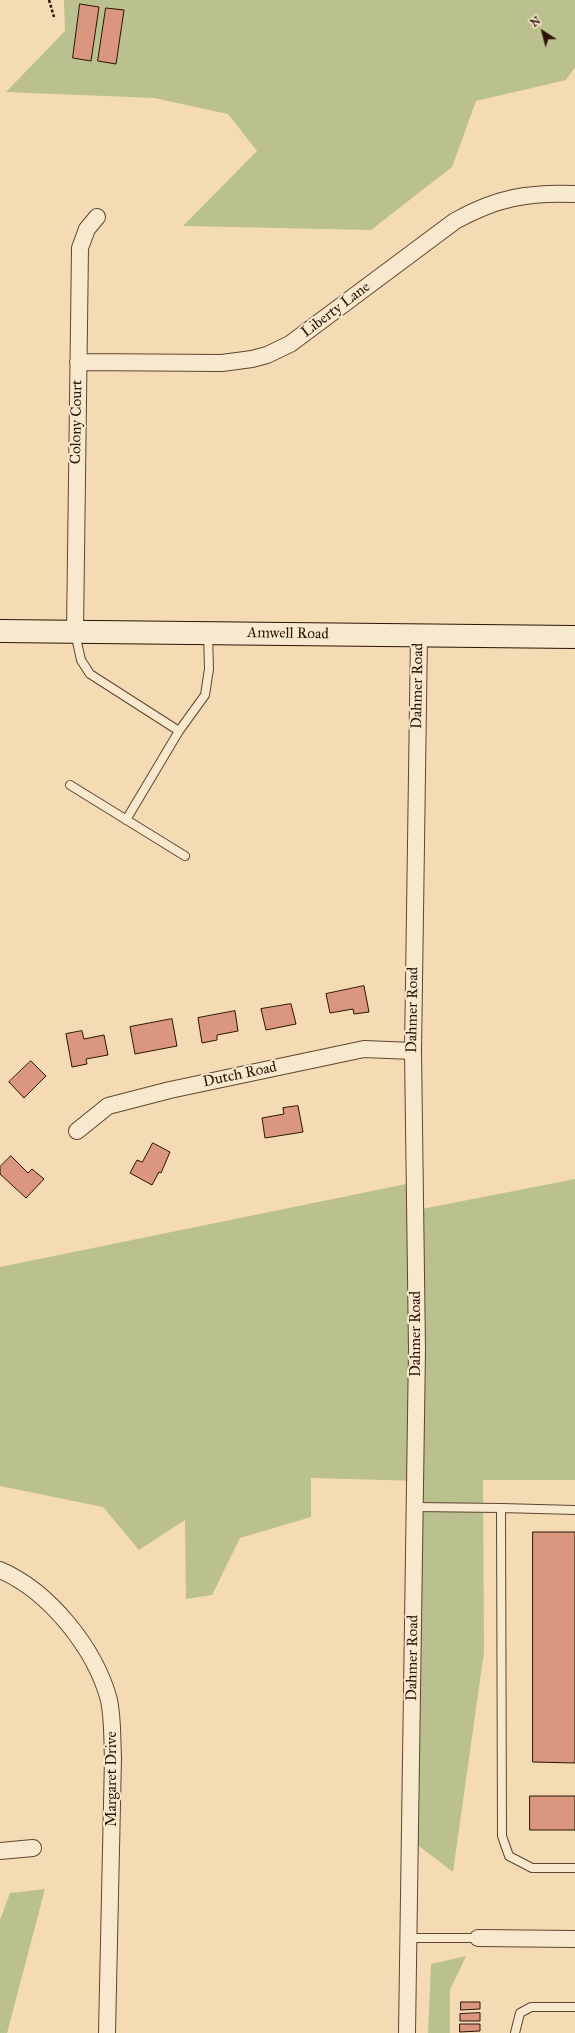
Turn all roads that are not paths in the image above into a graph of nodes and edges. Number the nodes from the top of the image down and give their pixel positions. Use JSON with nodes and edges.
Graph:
{"nodes":[{"id":1,"x":575,"y":194,"type":"edge"},
{"id":2,"x":97,"y":217,"type":"dead end"},
{"id":3,"x":78,"y":362,"type":"junction"},
{"id":4,"x":0,"y":631,"type":"edge"},
{"id":5,"x":75,"y":632,"type":"junction"},
{"id":6,"x":208,"y":633,"type":"junction"},
{"id":7,"x":418,"y":635,"type":"junction"},
{"id":8,"x":575,"y":637,"type":"edge"},
{"id":9,"x":179,"y":731,"type":"junction"},
{"id":10,"x":70,"y":785,"type":"dead end"},
{"id":11,"x":126,"y":820,"type":"junction"},
{"id":12,"x":185,"y":856,"type":"dead end"},
{"id":13,"x":413,"y":1052,"type":"junction"},
{"id":14,"x":77,"y":1131,"type":"dead end"},
{"id":15,"x":415,"y":1507,"type":"junction"},
{"id":16,"x":501,"y":1508,"type":"junction"},
{"id":17,"x":575,"y":1510,"type":"edge"},
{"id":18,"x":0,"y":1570,"type":"edge"},
{"id":19,"x":33,"y":1848,"type":"dead end"},
{"id":20,"x":0,"y":1851,"type":"edge"},
{"id":21,"x":575,"y":1868,"type":"edge"},
{"id":22,"x":408,"y":1938,"type":"junction"},
{"id":23,"x":478,"y":1938,"type":"joint"},
{"id":24,"x":575,"y":1940,"type":"edge"},
{"id":25,"x":575,"y":2008,"type":"edge"},
{"id":26,"x":108,"y":2033,"type":"edge"},
{"id":27,"x":407,"y":2033,"type":"edge"},
{"id":28,"x":515,"y":2033,"type":"edge"}],
"edges":[{"from":1,"to":3,"type":"street","name":"Liberty Lane"},
{"from":2,"to":3,"type":"street","name":"Colony Court"},
{"from":3,"to":5,"type":"street","name":"Colony Court"},
{"from":4,"to":5,"type":"main road","name":"Amwell Road"},
{"from":5,"to":6,"type":"main road","name":"Amwell Road"},
{"from":5,"to":9,"type":"lane"},
{"from":6,"to":7,"type":"main road","name":"Amwell Road"},
{"from":6,"to":9,"type":"lane"},
{"from":7,"to":8,"type":"main road","name":"Amwell Road"},
{"from":7,"to":13,"type":"street","name":"Dahmer Road"},
{"from":9,"to":11,"type":"lane"},
{"from":10,"to":11,"type":"lane"},
{"from":11,"to":12,"type":"lane"},
{"from":13,"to":14,"type":"street","name":"Dutch Road"},
{"from":13,"to":15,"type":"street","name":"Dahmer Road"},
{"from":15,"to":16,"type":"lane"},
{"from":15,"to":22,"type":"street","name":"Dahmer Road"},
{"from":16,"to":17,"type":"lane"},
{"from":16,"to":21,"type":"lane"},
{"from":18,"to":26,"type":"street","name":"Margaret Drive"},
{"from":19,"to":20,"type":"street"},
{"from":22,"to":23,"type":"lane"},
{"from":22,"to":27,"type":"street","name":"Dahmer Road"},
{"from":23,"to":24,"type":"street"},
{"from":25,"to":28,"type":"lane"}]}
